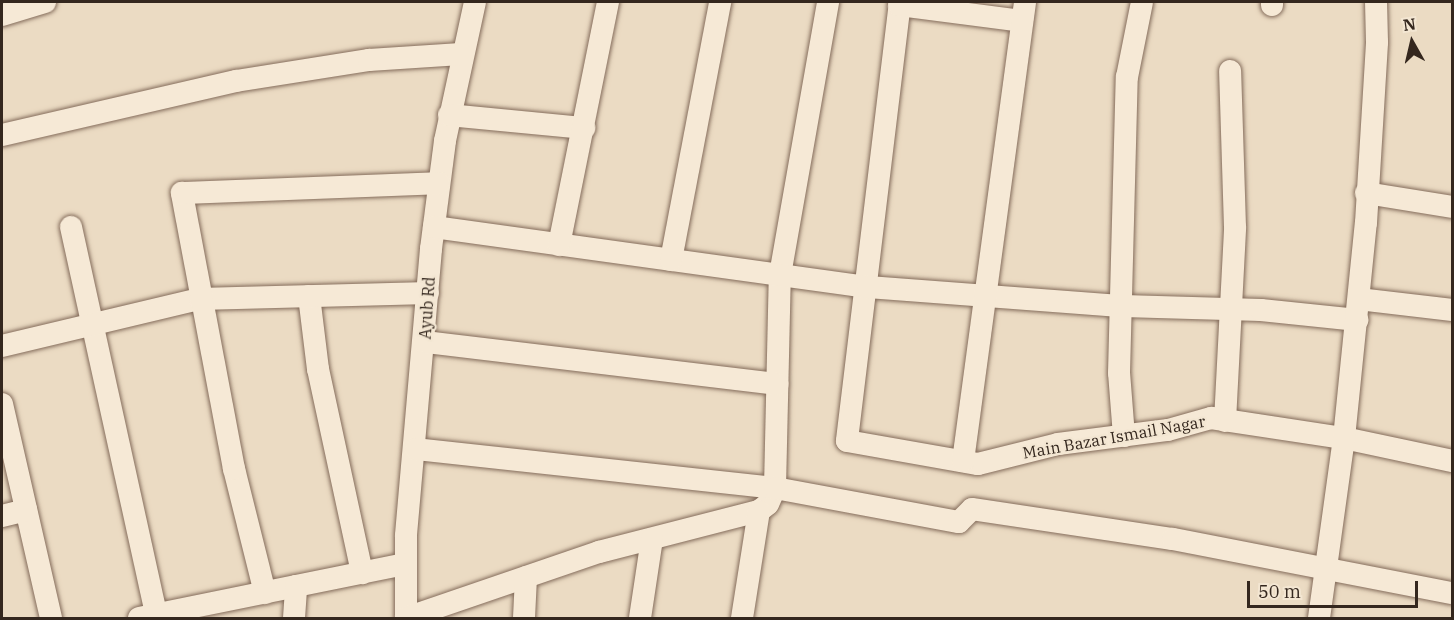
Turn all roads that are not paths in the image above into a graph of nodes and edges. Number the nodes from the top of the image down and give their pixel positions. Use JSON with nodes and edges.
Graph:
{"nodes":[{"id":1,"x":45,"y":2,"type":"edge"},
{"id":2,"x":475,"y":2,"type":"edge"},
{"id":3,"x":608,"y":2,"type":"edge"},
{"id":4,"x":720,"y":2,"type":"edge"},
{"id":5,"x":828,"y":2,"type":"edge"},
{"id":6,"x":1142,"y":2,"type":"edge"},
{"id":7,"x":1376,"y":2,"type":"edge"},
{"id":8,"x":900,"y":3,"type":"edge"},
{"id":9,"x":1024,"y":11,"type":"edge"},
{"id":10,"x":2,"y":15,"type":"edge"},
{"id":11,"x":461,"y":54,"type":"junction"},
{"id":12,"x":1230,"y":71,"type":"dead end"},
{"id":13,"x":449,"y":116,"type":"junction"},
{"id":14,"x":584,"y":128,"type":"junction"},
{"id":15,"x":2,"y":135,"type":"edge"},
{"id":16,"x":439,"y":183,"type":"junction"},
{"id":17,"x":1366,"y":194,"type":"junction"},
{"id":18,"x":1452,"y":207,"type":"edge"},
{"id":19,"x":71,"y":227,"type":"dead end"},
{"id":20,"x":434,"y":227,"type":"junction"},
{"id":21,"x":560,"y":245,"type":"junction"},
{"id":22,"x":671,"y":260,"type":"junction"},
{"id":23,"x":780,"y":275,"type":"junction"},
{"id":24,"x":868,"y":287,"type":"junction"},
{"id":25,"x":428,"y":293,"type":"junction"},
{"id":26,"x":309,"y":296,"type":"junction"},
{"id":27,"x":986,"y":296,"type":"junction"},
{"id":28,"x":200,"y":299,"type":"junction"},
{"id":29,"x":1123,"y":306,"type":"junction"},
{"id":30,"x":1232,"y":309,"type":"junction"},
{"id":31,"x":1358,"y":310,"type":"junction"},
{"id":32,"x":1452,"y":310,"type":"edge"},
{"id":33,"x":92,"y":324,"type":"junction"},
{"id":34,"x":425,"y":342,"type":"junction"},
{"id":35,"x":2,"y":346,"type":"edge"},
{"id":36,"x":778,"y":384,"type":"junction"},
{"id":37,"x":2,"y":404,"type":"edge"},
{"id":38,"x":1225,"y":421,"type":"junction"},
{"id":39,"x":1124,"y":436,"type":"junction"},
{"id":40,"x":1344,"y":438,"type":"junction"},
{"id":41,"x":416,"y":449,"type":"junction"},
{"id":42,"x":1452,"y":460,"type":"edge"},
{"id":43,"x":963,"y":461,"type":"junction"},
{"id":44,"x":775,"y":488,"type":"junction"},
{"id":45,"x":26,"y":510,"type":"junction"},
{"id":46,"x":759,"y":511,"type":"junction"},
{"id":47,"x":2,"y":516,"type":"edge"},
{"id":48,"x":652,"y":539,"type":"junction"},
{"id":49,"x":405,"y":564,"type":"junction"},
{"id":50,"x":1326,"y":567,"type":"junction"},
{"id":51,"x":363,"y":573,"type":"junction"},
{"id":52,"x":526,"y":577,"type":"junction"},
{"id":53,"x":296,"y":586,"type":"junction"},
{"id":54,"x":1452,"y":592,"type":"edge"},
{"id":55,"x":265,"y":593,"type":"junction"},
{"id":56,"x":148,"y":617,"type":"edge"},
{"id":57,"x":51,"y":618,"type":"edge"},
{"id":58,"x":294,"y":618,"type":"edge"},
{"id":59,"x":406,"y":618,"type":"edge"},
{"id":60,"x":524,"y":618,"type":"edge"},
{"id":61,"x":640,"y":618,"type":"edge"},
{"id":62,"x":742,"y":618,"type":"edge"},
{"id":63,"x":1319,"y":618,"type":"edge"}],
"edges":[{"from":1,"to":10,"type":"street"},
{"from":2,"to":11,"type":"street","name":"Ayub Rd"},
{"from":3,"to":14,"type":"street"},
{"from":4,"to":22,"type":"street"},
{"from":5,"to":23,"type":"street"},
{"from":6,"to":29,"type":"street"},
{"from":7,"to":17,"type":"street"},
{"from":8,"to":9,"type":"street"},
{"from":8,"to":24,"type":"street"},
{"from":9,"to":27,"type":"street"},
{"from":11,"to":13,"type":"street","name":"Ayub Rd"},
{"from":11,"to":15,"type":"street"},
{"from":12,"to":30,"type":"street"},
{"from":13,"to":14,"type":"street"},
{"from":13,"to":16,"type":"street","name":"Ayub Rd"},
{"from":14,"to":21,"type":"street"},
{"from":16,"to":20,"type":"street","name":"Ayub Rd"},
{"from":16,"to":28,"type":"street"},
{"from":17,"to":18,"type":"street"},
{"from":17,"to":31,"type":"street"},
{"from":19,"to":33,"type":"street"},
{"from":20,"to":21,"type":"street"},
{"from":20,"to":25,"type":"street","name":"Ayub Rd"},
{"from":21,"to":22,"type":"street"},
{"from":22,"to":23,"type":"street"},
{"from":23,"to":24,"type":"street"},
{"from":23,"to":36,"type":"street"},
{"from":24,"to":27,"type":"street"},
{"from":24,"to":43,"type":"street","name":"Main Bazar Ismail Nagar"},
{"from":25,"to":26,"type":"street"},
{"from":25,"to":34,"type":"street","name":"Ayub Rd"},
{"from":26,"to":28,"type":"street"},
{"from":26,"to":51,"type":"street"},
{"from":27,"to":29,"type":"street"},
{"from":27,"to":43,"type":"street"},
{"from":28,"to":33,"type":"street"},
{"from":28,"to":55,"type":"street"},
{"from":29,"to":30,"type":"street"},
{"from":29,"to":39,"type":"street"},
{"from":30,"to":31,"type":"street"},
{"from":30,"to":38,"type":"street"},
{"from":31,"to":32,"type":"street"},
{"from":31,"to":40,"type":"street"},
{"from":33,"to":35,"type":"street"},
{"from":33,"to":56,"type":"street"},
{"from":34,"to":36,"type":"street"},
{"from":34,"to":41,"type":"street","name":"Ayub Rd"},
{"from":36,"to":44,"type":"street"},
{"from":37,"to":45,"type":"street"},
{"from":38,"to":39,"type":"street","name":"Main Bazar Ismail Nagar"},
{"from":38,"to":40,"type":"street","name":"Main Bazar Ismail Nagar"},
{"from":39,"to":43,"type":"street","name":"Main Bazar Ismail Nagar"},
{"from":40,"to":42,"type":"street","name":"Main Bazar Ismail Nagar"},
{"from":40,"to":50,"type":"street"},
{"from":41,"to":44,"type":"street"},
{"from":41,"to":49,"type":"street","name":"Ayub Rd"},
{"from":44,"to":46,"type":"street"},
{"from":44,"to":50,"type":"street"},
{"from":45,"to":47,"type":"street"},
{"from":45,"to":57,"type":"street"},
{"from":46,"to":48,"type":"street"},
{"from":46,"to":62,"type":"street"},
{"from":48,"to":52,"type":"street"},
{"from":48,"to":61,"type":"street"},
{"from":49,"to":51,"type":"street"},
{"from":49,"to":59,"type":"street","name":"Ayub Rd"},
{"from":50,"to":54,"type":"street"},
{"from":50,"to":63,"type":"street"},
{"from":51,"to":53,"type":"street"},
{"from":52,"to":59,"type":"street"},
{"from":52,"to":60,"type":"street"},
{"from":53,"to":55,"type":"street"},
{"from":53,"to":58,"type":"street"},
{"from":55,"to":56,"type":"street"}]}
